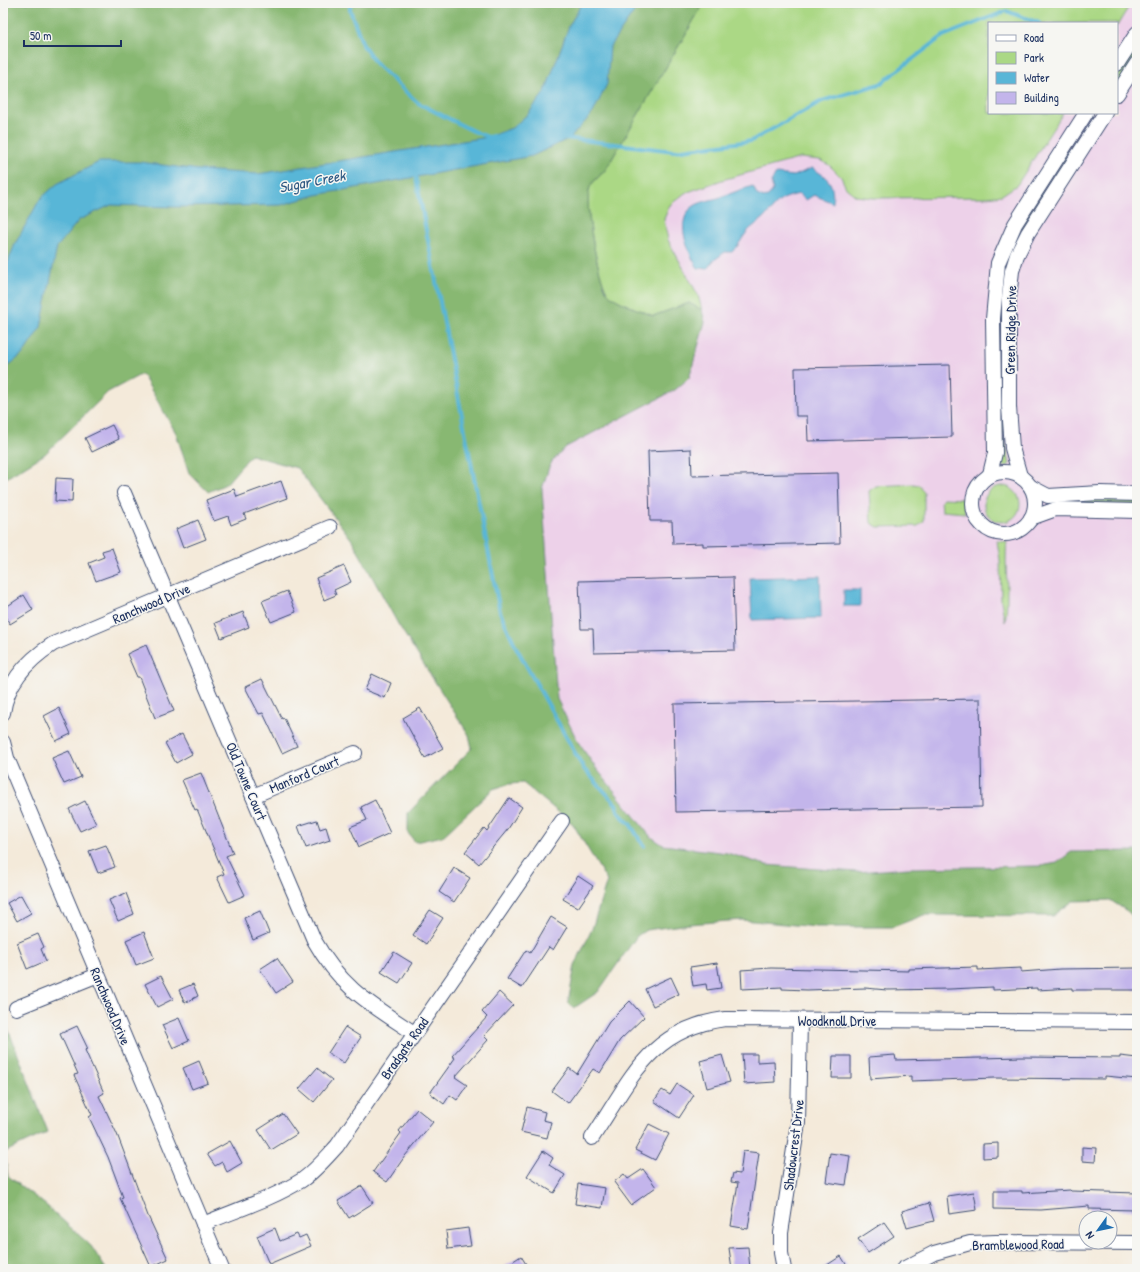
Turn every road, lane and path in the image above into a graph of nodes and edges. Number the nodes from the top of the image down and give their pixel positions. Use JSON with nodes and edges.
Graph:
{"nodes":[{"id":1,"x":1137,"y":33,"type":"edge"},
{"id":2,"x":1118,"y":62,"type":"edge"},
{"id":3,"x":1137,"y":63,"type":"edge"},
{"id":4,"x":1118,"y":92,"type":"edge"},
{"id":5,"x":1085,"y":114,"type":"edge"},
{"id":6,"x":1104,"y":114,"type":"edge"},
{"id":7,"x":990,"y":474,"type":"junction"},
{"id":8,"x":1020,"y":476,"type":"junction"},
{"id":9,"x":1031,"y":487,"type":"junction"},
{"id":10,"x":124,"y":494,"type":"dead end"},
{"id":11,"x":1137,"y":494,"type":"edge"},
{"id":12,"x":1137,"y":511,"type":"edge"},
{"id":13,"x":1032,"y":518,"type":"junction"},
{"id":14,"x":330,"y":527,"type":"dead end"},
{"id":15,"x":169,"y":595,"type":"junction"},
{"id":16,"x":3,"y":713,"type":"edge"},
{"id":17,"x":3,"y":742,"type":"edge"},
{"id":18,"x":356,"y":753,"type":"dead end"},
{"id":19,"x":253,"y":796,"type":"junction"},
{"id":20,"x":562,"y":821,"type":"dead end"},
{"id":21,"x":98,"y":975,"type":"junction"},
{"id":22,"x":16,"y":1008,"type":"dead end"},
{"id":23,"x":800,"y":1020,"type":"junction"},
{"id":24,"x":1137,"y":1022,"type":"edge"},
{"id":25,"x":414,"y":1034,"type":"junction"},
{"id":26,"x":592,"y":1138,"type":"dead end"},
{"id":27,"x":203,"y":1224,"type":"junction"},
{"id":28,"x":1137,"y":1243,"type":"edge"},
{"id":29,"x":222,"y":1269,"type":"edge"},
{"id":30,"x":784,"y":1269,"type":"edge"},
{"id":31,"x":903,"y":1269,"type":"edge"}],
"edges":[{"from":1,"to":2,"type":"street"},
{"from":3,"to":4,"type":"street"},
{"from":5,"to":7,"type":"street","name":"Green Ridge Drive"},
{"from":6,"to":8,"type":"street","name":"Green Ridge Drive"},
{"from":7,"to":8,"type":"street"},
{"from":7,"to":13,"type":"street"},
{"from":8,"to":9,"type":"street"},
{"from":9,"to":11,"type":"street"},
{"from":9,"to":13,"type":"street"},
{"from":10,"to":15,"type":"street","name":"Old Towne Court"},
{"from":12,"to":13,"type":"street"},
{"from":14,"to":15,"type":"street","name":"Ranchwood Drive"},
{"from":15,"to":16,"type":"street","name":"Ranchwood Drive"},
{"from":15,"to":19,"type":"street","name":"Old Towne Court"},
{"from":17,"to":21,"type":"street","name":"Ranchwood Drive"},
{"from":18,"to":19,"type":"street","name":"Manford Court"},
{"from":19,"to":25,"type":"street","name":"Old Towne Court"},
{"from":20,"to":25,"type":"street","name":"Bradgate Road"},
{"from":21,"to":22,"type":"street"},
{"from":21,"to":27,"type":"street","name":"Ranchwood Drive"},
{"from":23,"to":24,"type":"street","name":"Woodknoll Drive"},
{"from":23,"to":26,"type":"street","name":"Woodknoll Drive"},
{"from":23,"to":30,"type":"street","name":"Shadowcrest Drive"},
{"from":25,"to":27,"type":"street","name":"Bradgate Road"},
{"from":27,"to":29,"type":"street","name":"Ranchwood Drive"},
{"from":28,"to":31,"type":"street","name":"Bramblewood Road"}]}
